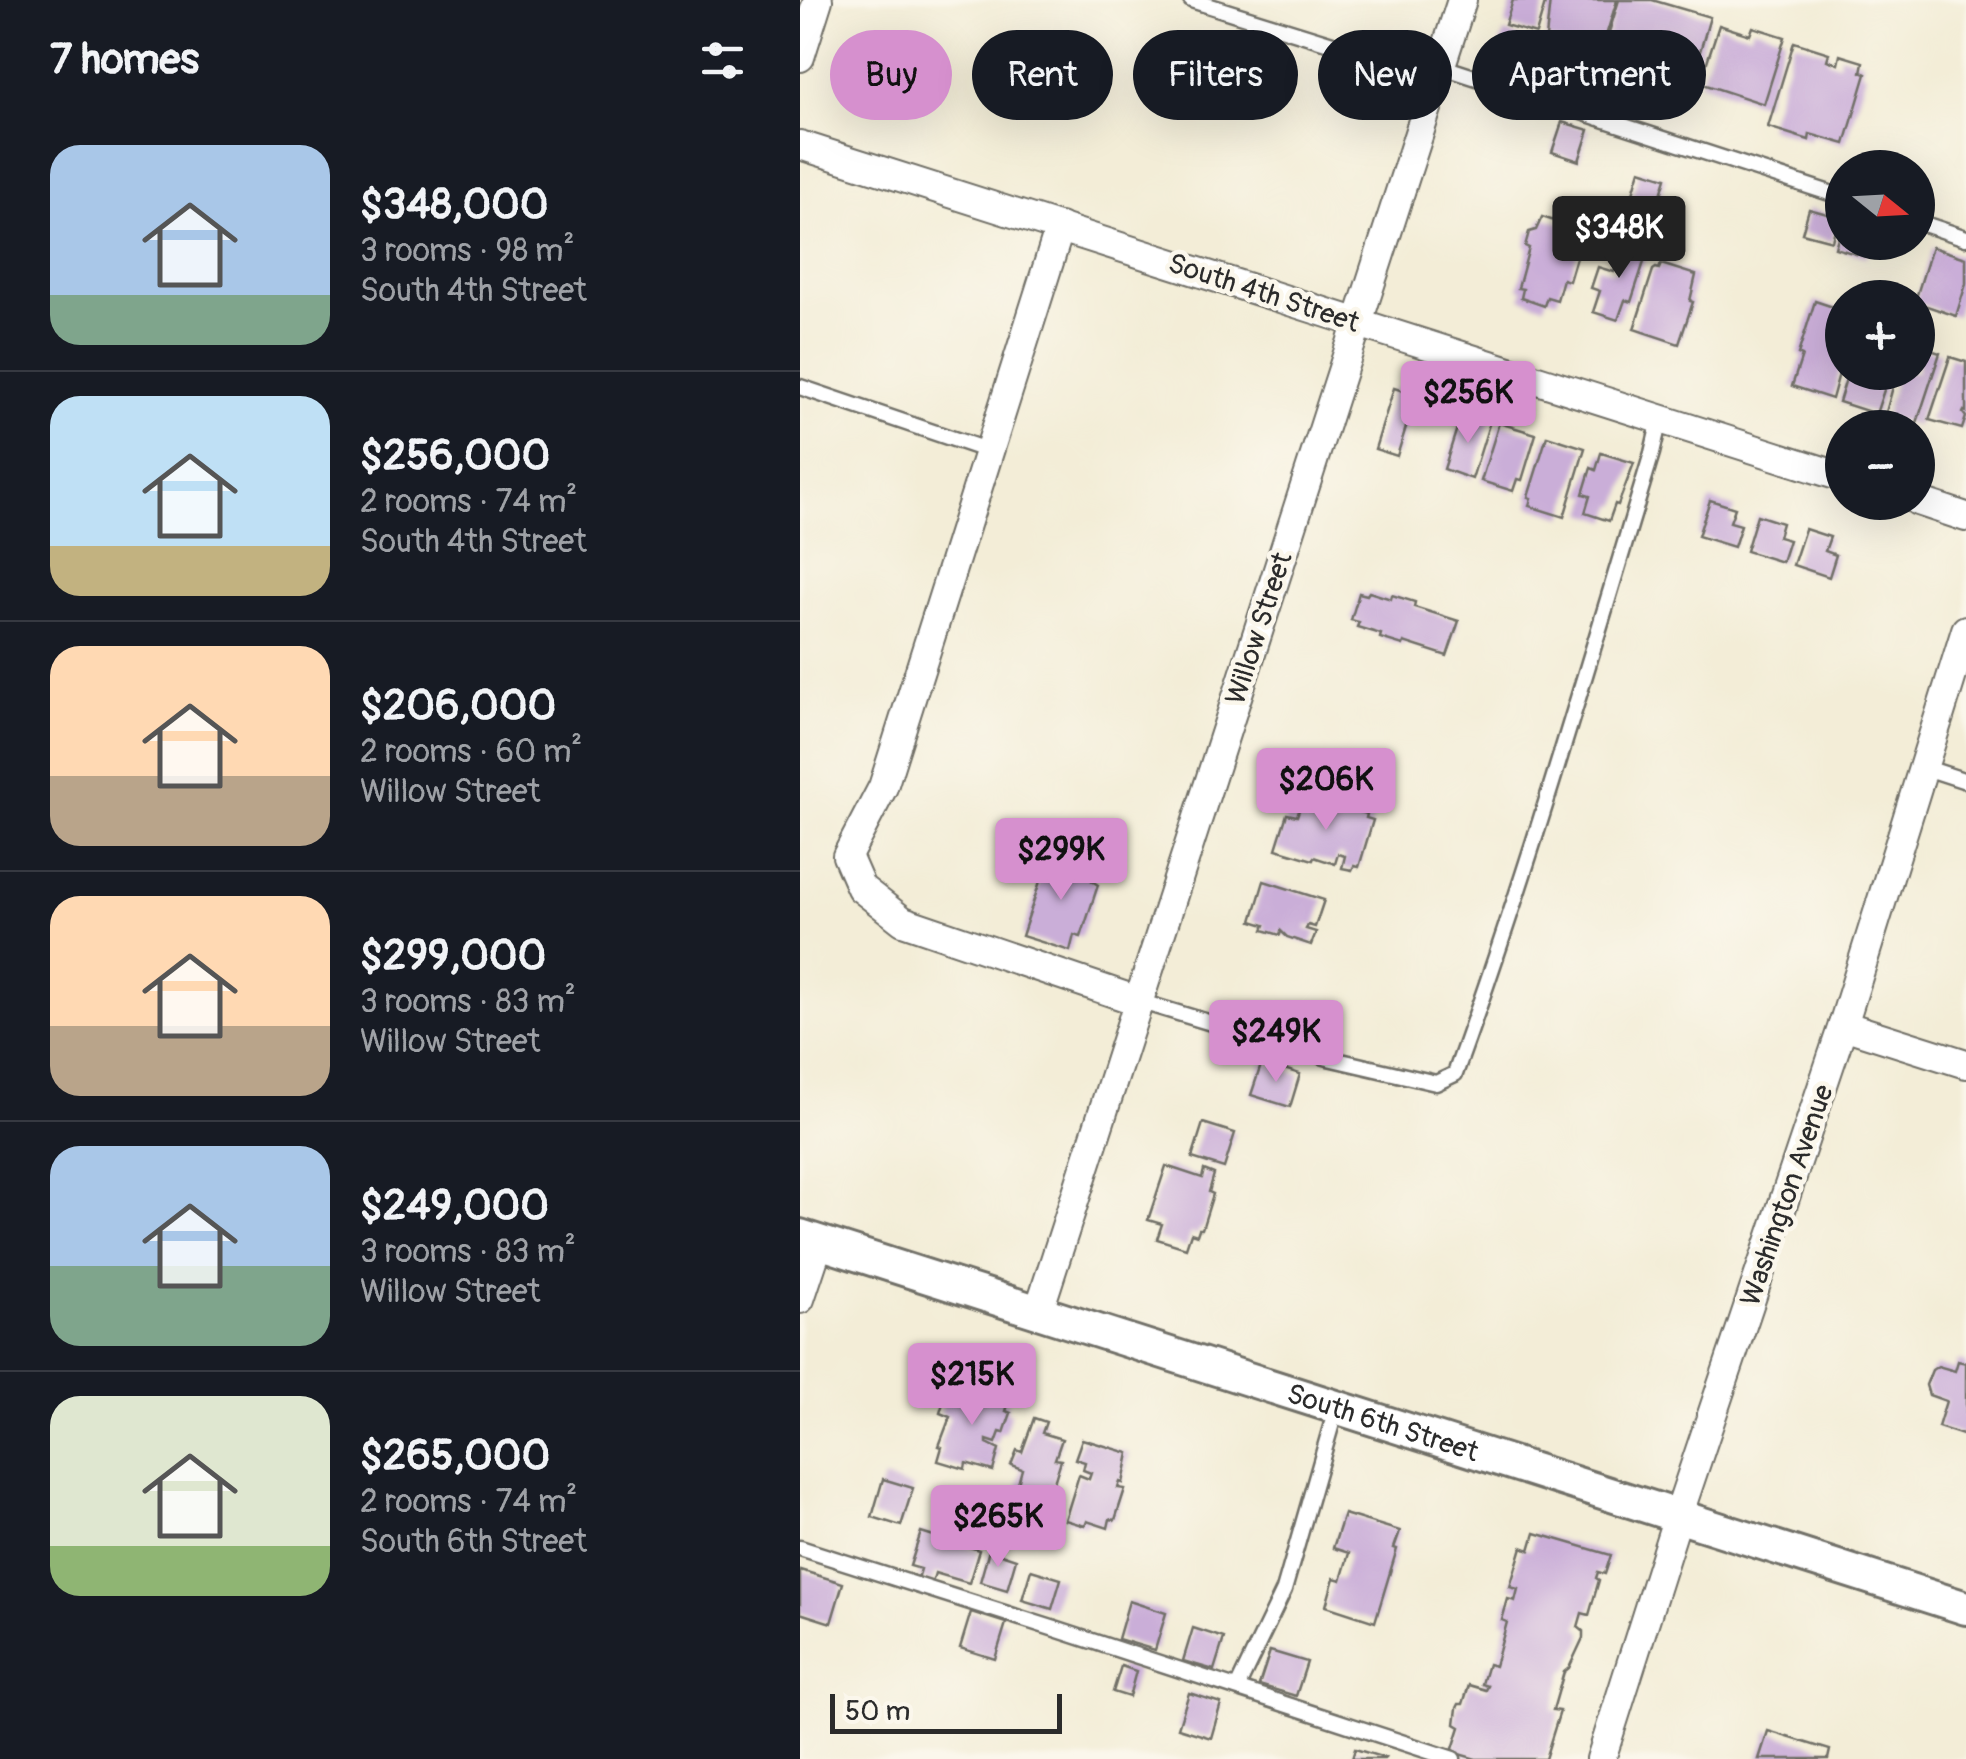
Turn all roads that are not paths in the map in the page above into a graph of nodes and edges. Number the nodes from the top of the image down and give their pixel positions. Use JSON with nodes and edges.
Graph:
{"nodes":[{"id":1,"x":818,"y":0,"type":"edge"},
{"id":2,"x":1191,"y":0,"type":"edge"},
{"id":3,"x":1462,"y":0,"type":"edge"},
{"id":4,"x":1452,"y":30,"type":"edge"},
{"id":5,"x":1318,"y":39,"type":"edge"},
{"id":6,"x":800,"y":57,"type":"edge"},
{"id":7,"x":1452,"y":70,"type":"edge"},
{"id":8,"x":1422,"y":120,"type":"edge"},
{"id":9,"x":800,"y":145,"type":"edge"},
{"id":10,"x":1825,"y":191,"type":"edge"},
{"id":11,"x":1060,"y":228,"type":"junction"},
{"id":12,"x":1935,"y":228,"type":"edge"},
{"id":13,"x":1966,"y":238,"type":"edge"},
{"id":14,"x":1357,"y":321,"type":"junction"},
{"id":15,"x":800,"y":388,"type":"edge"},
{"id":16,"x":1660,"y":419,"type":"junction"},
{"id":17,"x":989,"y":450,"type":"junction"},
{"id":18,"x":1825,"y":472,"type":"edge"},
{"id":19,"x":1935,"y":507,"type":"edge"},
{"id":20,"x":1966,"y":517,"type":"edge"},
{"id":21,"x":1966,"y":630,"type":"edge"},
{"id":22,"x":1923,"y":767,"type":"junction"},
{"id":23,"x":1966,"y":781,"type":"edge"},
{"id":24,"x":1138,"y":1001,"type":"junction"},
{"id":25,"x":1843,"y":1025,"type":"junction"},
{"id":26,"x":1966,"y":1064,"type":"edge"},
{"id":27,"x":809,"y":1239,"type":"edge"},
{"id":28,"x":800,"y":1299,"type":"edge"},
{"id":29,"x":1038,"y":1313,"type":"junction"},
{"id":30,"x":1337,"y":1408,"type":"junction"},
{"id":31,"x":1678,"y":1516,"type":"junction"},
{"id":32,"x":800,"y":1548,"type":"edge"},
{"id":33,"x":1966,"y":1608,"type":"edge"},
{"id":34,"x":1238,"y":1688,"type":"junction"},
{"id":35,"x":1453,"y":1759,"type":"edge"},
{"id":36,"x":1601,"y":1759,"type":"edge"}],
"edges":[{"from":1,"to":6,"type":"street"},
{"from":2,"to":5,"type":"lane"},
{"from":3,"to":4,"type":"street","name":"Willow Street"},
{"from":7,"to":10,"type":"lane"},
{"from":8,"to":14,"type":"street","name":"Willow Street"},
{"from":9,"to":11,"type":"street","name":"South 4th Street"},
{"from":11,"to":14,"type":"street","name":"South 4th Street"},
{"from":11,"to":17,"type":"street"},
{"from":12,"to":13,"type":"lane"},
{"from":14,"to":16,"type":"street","name":"South 4th Street"},
{"from":14,"to":24,"type":"street","name":"Willow Street"},
{"from":15,"to":17,"type":"lane"},
{"from":16,"to":18,"type":"street","name":"South 4th Street"},
{"from":16,"to":24,"type":"lane"},
{"from":17,"to":24,"type":"street"},
{"from":19,"to":20,"type":"street"},
{"from":21,"to":22,"type":"street","name":"Washington Avenue"},
{"from":22,"to":23,"type":"lane"},
{"from":22,"to":25,"type":"street","name":"Washington Avenue"},
{"from":24,"to":29,"type":"street","name":"Willow Street"},
{"from":25,"to":26,"type":"street"},
{"from":25,"to":31,"type":"street","name":"Washington Avenue"},
{"from":27,"to":28,"type":"street"},
{"from":27,"to":29,"type":"street","name":"South 6th Street"},
{"from":29,"to":30,"type":"street","name":"South 6th Street"},
{"from":30,"to":31,"type":"street","name":"South 6th Street"},
{"from":30,"to":34,"type":"lane"},
{"from":31,"to":33,"type":"street","name":"South 6th Street"},
{"from":31,"to":36,"type":"street","name":"Washington Avenue"},
{"from":32,"to":34,"type":"lane"},
{"from":34,"to":35,"type":"lane"}]}
